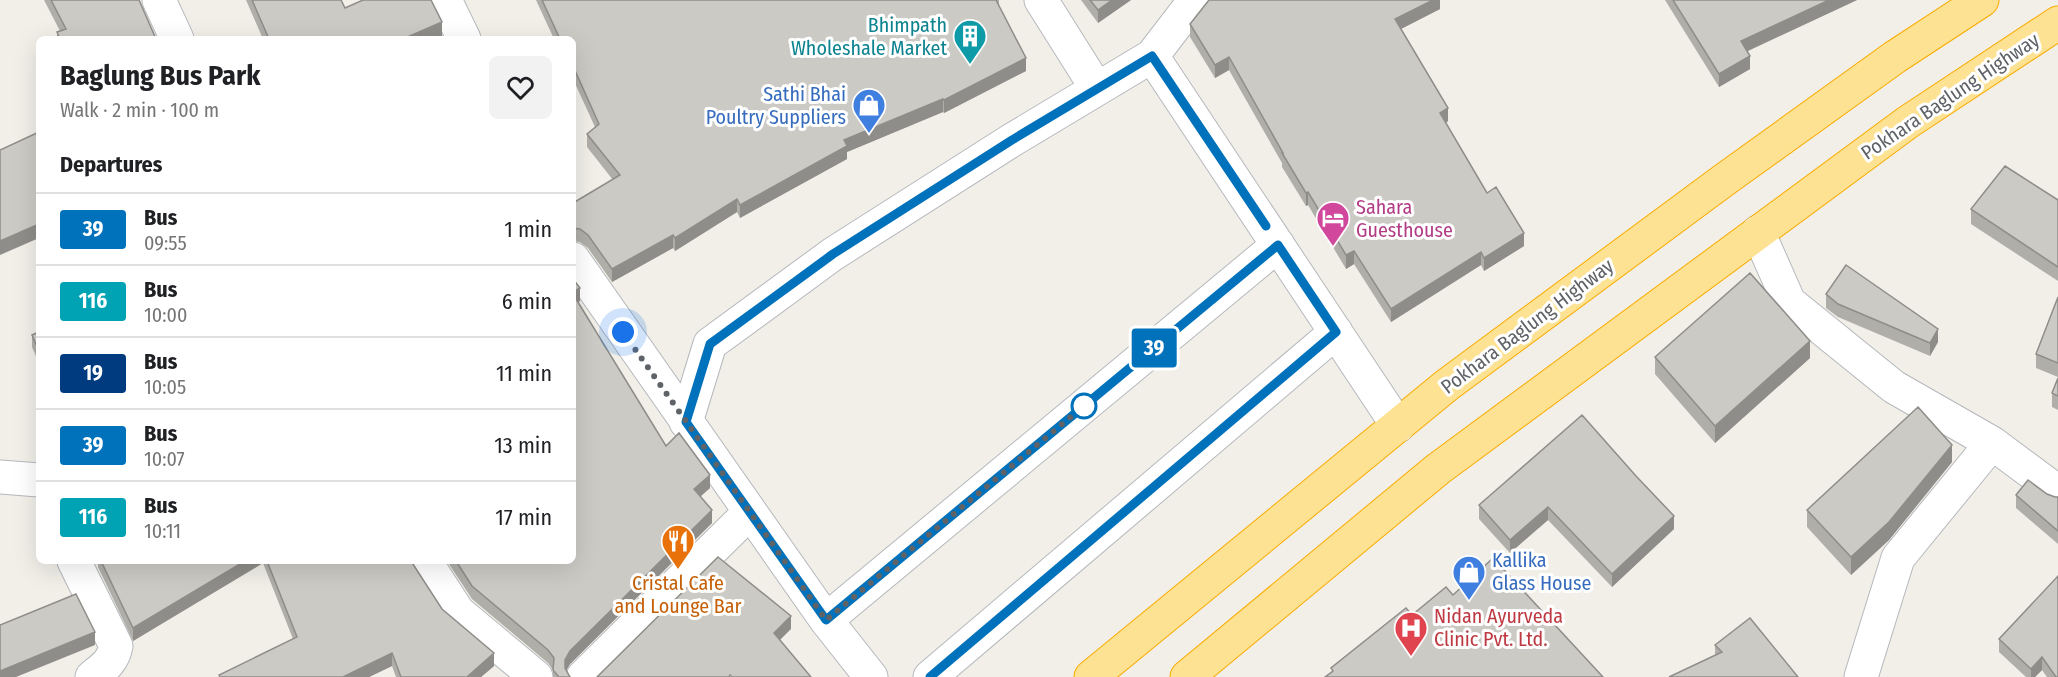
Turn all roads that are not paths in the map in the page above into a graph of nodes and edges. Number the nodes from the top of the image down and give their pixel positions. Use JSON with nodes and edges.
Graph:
{"nodes":[{"id":1,"x":159,"y":0,"type":"edge"},
{"id":2,"x":445,"y":0,"type":"edge"},
{"id":3,"x":1041,"y":0,"type":"edge"},
{"id":4,"x":1195,"y":0,"type":"edge"},
{"id":5,"x":1982,"y":0,"type":"edge"},
{"id":6,"x":2058,"y":23,"type":"edge"},
{"id":7,"x":176,"y":36,"type":"edge"},
{"id":8,"x":463,"y":36,"type":"edge"},
{"id":9,"x":1152,"y":56,"type":"junction"},
{"id":10,"x":1097,"y":89,"type":"junction"},
{"id":11,"x":1758,"y":232,"type":"junction"},
{"id":12,"x":1278,"y":245,"type":"junction"},
{"id":13,"x":576,"y":263,"type":"edge"},
{"id":14,"x":1336,"y":332,"type":"junction"},
{"id":15,"x":686,"y":422,"type":"junction"},
{"id":16,"x":1398,"y":426,"type":"junction"},
{"id":17,"x":1992,"y":443,"type":"junction"},
{"id":18,"x":0,"y":477,"type":"edge"},
{"id":19,"x":36,"y":483,"type":"edge"},
{"id":20,"x":2058,"y":492,"type":"edge"},
{"id":21,"x":750,"y":512,"type":"junction"},
{"id":22,"x":75,"y":564,"type":"edge"},
{"id":23,"x":427,"y":564,"type":"edge"},
{"id":24,"x":826,"y":620,"type":"junction"},
{"id":25,"x":92,"y":677,"type":"edge"},
{"id":26,"x":536,"y":677,"type":"edge"},
{"id":27,"x":583,"y":677,"type":"edge"},
{"id":28,"x":871,"y":677,"type":"edge"},
{"id":29,"x":930,"y":677,"type":"edge"},
{"id":30,"x":1091,"y":677,"type":"edge"},
{"id":31,"x":1187,"y":677,"type":"edge"},
{"id":32,"x":1861,"y":677,"type":"edge"}],
"edges":[{"from":1,"to":7,"type":"street"},
{"from":2,"to":8,"type":"street"},
{"from":3,"to":10,"type":"street"},
{"from":4,"to":9,"type":"street"},
{"from":5,"to":16,"type":"highway","name":"Pokhara Baglung Highway"},
{"from":6,"to":11,"type":"highway","name":"Pokhara Baglung Highway"},
{"from":9,"to":10,"type":"street"},
{"from":9,"to":12,"type":"street"},
{"from":10,"to":15,"type":"street"},
{"from":11,"to":17,"type":"street"},
{"from":11,"to":31,"type":"highway","name":"Pokhara Baglung Highway"},
{"from":12,"to":14,"type":"street"},
{"from":12,"to":24,"type":"street"},
{"from":13,"to":15,"type":"street"},
{"from":14,"to":16,"type":"street"},
{"from":14,"to":29,"type":"street"},
{"from":15,"to":21,"type":"street"},
{"from":16,"to":30,"type":"highway","name":"Pokhara Baglung Highway"},
{"from":17,"to":20,"type":"street"},
{"from":17,"to":32,"type":"street"},
{"from":18,"to":19,"type":"street"},
{"from":21,"to":24,"type":"street"},
{"from":21,"to":27,"type":"street"},
{"from":22,"to":25,"type":"street"},
{"from":23,"to":26,"type":"street"},
{"from":24,"to":28,"type":"street"}]}
